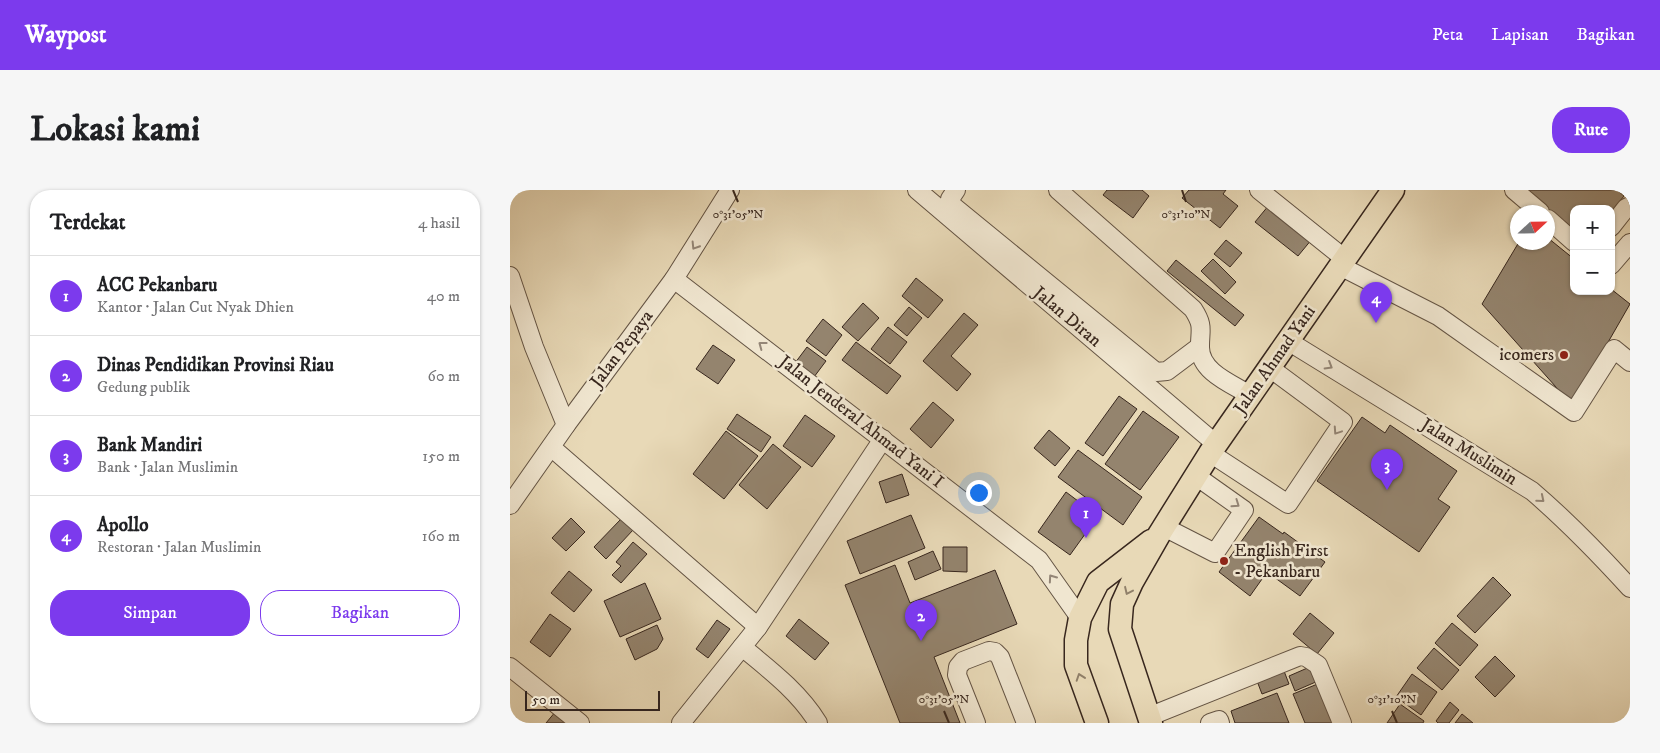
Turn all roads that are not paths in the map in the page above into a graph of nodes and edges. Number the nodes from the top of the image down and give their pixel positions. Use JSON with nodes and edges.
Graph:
{"nodes":[{"id":1,"x":730,"y":190,"type":"edge"},
{"id":2,"x":917,"y":190,"type":"edge"},
{"id":3,"x":956,"y":190,"type":"edge"},
{"id":4,"x":1058,"y":190,"type":"edge"},
{"id":5,"x":1259,"y":190,"type":"edge"},
{"id":6,"x":1393,"y":190,"type":"edge"},
{"id":7,"x":1514,"y":190,"type":"edge"},
{"id":8,"x":1532,"y":205,"type":"edge"},
{"id":9,"x":1630,"y":206,"type":"edge"},
{"id":10,"x":1615,"y":222,"type":"edge"},
{"id":11,"x":1555,"y":225,"type":"edge"},
{"id":12,"x":1570,"y":238,"type":"edge"},
{"id":13,"x":1630,"y":243,"type":"edge"},
{"id":14,"x":1615,"y":260,"type":"edge"},
{"id":15,"x":1343,"y":263,"type":"junction"},
{"id":16,"x":510,"y":276,"type":"edge"},
{"id":17,"x":674,"y":279,"type":"junction"},
{"id":18,"x":1288,"y":341,"type":"junction"},
{"id":19,"x":1199,"y":347,"type":"junction"},
{"id":20,"x":1630,"y":362,"type":"edge"},
{"id":21,"x":1270,"y":368,"type":"junction"},
{"id":22,"x":1250,"y":395,"type":"junction"},
{"id":23,"x":566,"y":425,"type":"junction"},
{"id":24,"x":883,"y":439,"type":"junction"},
{"id":25,"x":551,"y":447,"type":"junction"},
{"id":26,"x":1213,"y":449,"type":"junction"},
{"id":27,"x":1196,"y":476,"type":"junction"},
{"id":28,"x":510,"y":505,"type":"edge"},
{"id":29,"x":1162,"y":530,"type":"junction"},
{"id":30,"x":1630,"y":588,"type":"edge"},
{"id":31,"x":1080,"y":618,"type":"junction"},
{"id":32,"x":758,"y":628,"type":"junction"},
{"id":33,"x":742,"y":647,"type":"junction"},
{"id":34,"x":510,"y":667,"type":"edge"},
{"id":35,"x":1150,"y":720,"type":"edge"},
{"id":36,"x":580,"y":723,"type":"edge"},
{"id":37,"x":680,"y":723,"type":"edge"},
{"id":38,"x":818,"y":723,"type":"edge"},
{"id":39,"x":976,"y":723,"type":"edge"},
{"id":40,"x":1026,"y":723,"type":"edge"},
{"id":41,"x":1098,"y":723,"type":"edge"},
{"id":42,"x":1210,"y":723,"type":"edge"},
{"id":43,"x":1220,"y":723,"type":"edge"},
{"id":44,"x":1342,"y":723,"type":"edge"}],
"edges":[{"from":1,"to":17,"type":"street","name":"Jalan Pepaya","one_way":true},
{"from":2,"to":26,"type":"street","name":"Jalan Diran"},
{"from":3,"to":19,"type":"street"},
{"from":4,"to":19,"type":"street"},
{"from":5,"to":15,"type":"street"},
{"from":6,"to":15,"type":"main road","name":"Jalan Ahmad Yani"},
{"from":7,"to":8,"type":"street"},
{"from":9,"to":10,"type":"street"},
{"from":11,"to":12,"type":"street"},
{"from":13,"to":14,"type":"street"},
{"from":15,"to":18,"type":"main road","name":"Jalan Ahmad Yani"},
{"from":15,"to":20,"type":"street"},
{"from":16,"to":23,"type":"street"},
{"from":17,"to":23,"type":"street","name":"Jalan Pepaya"},
{"from":24,"to":17,"type":"street","name":"Jalan Jenderal Ahmad Yani I","one_way":true},
{"from":18,"to":21,"type":"main road","name":"Jalan Ahmad Yani"},
{"from":18,"to":30,"type":"street","name":"Jalan Muslimin","one_way":true},
{"from":19,"to":22,"type":"street"},
{"from":21,"to":22,"type":"main road","name":"Jalan Ahmad Yani"},
{"from":21,"to":26,"type":"street","name":"Jalan Diran","one_way":true},
{"from":22,"to":26,"type":"main road","name":"Jalan Ahmad Yani"},
{"from":23,"to":25,"type":"street","name":"Jalan Pepaya"},
{"from":31,"to":24,"type":"street","name":"Jalan Jenderal Ahmad Yani I","one_way":true},
{"from":24,"to":32,"type":"street"},
{"from":25,"to":28,"type":"street","name":"Jalan Pepaya"},
{"from":25,"to":32,"type":"street"},
{"from":26,"to":27,"type":"main road","name":"Jalan Ahmad Yani"},
{"from":27,"to":29,"type":"main road","name":"Jalan Ahmad Yani"},
{"from":27,"to":29,"type":"street","one_way":true},
{"from":29,"to":31,"type":"main road"},
{"from":29,"to":35,"type":"main road","name":"Jalan Ahmad Yani","one_way":true},
{"from":41,"to":31,"type":"main road","one_way":true},
{"from":32,"to":33,"type":"street"},
{"from":33,"to":37,"type":"street"},
{"from":33,"to":38,"type":"street"},
{"from":34,"to":36,"type":"street"},
{"from":35,"to":44,"type":"street"},
{"from":39,"to":40,"type":"street"},
{"from":42,"to":43,"type":"street"}]}
